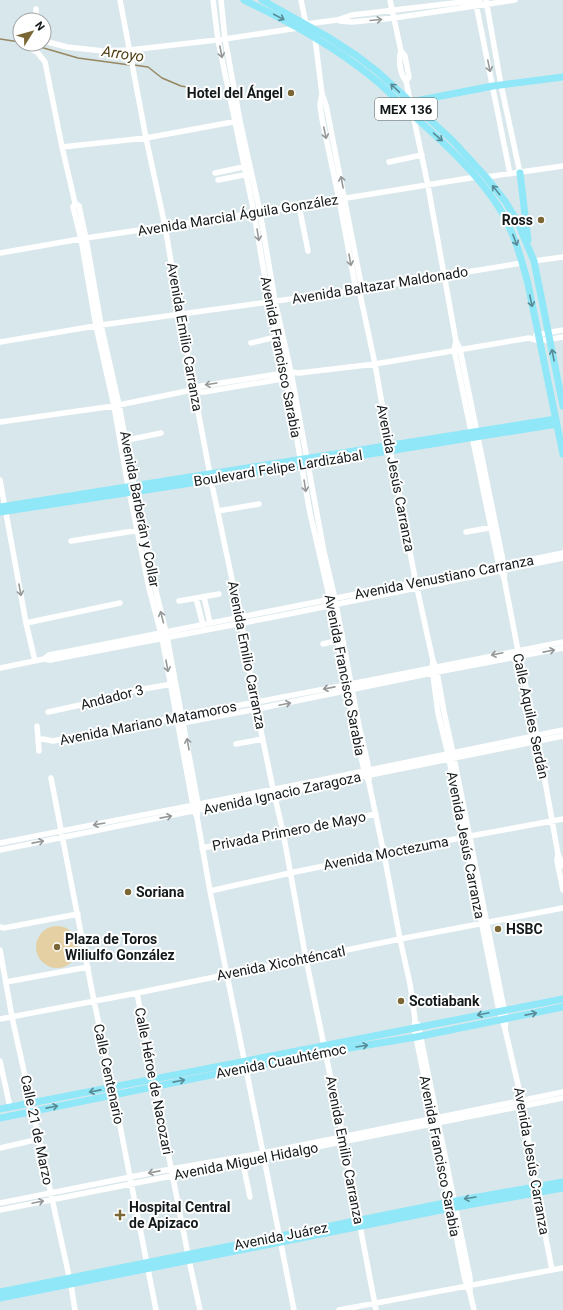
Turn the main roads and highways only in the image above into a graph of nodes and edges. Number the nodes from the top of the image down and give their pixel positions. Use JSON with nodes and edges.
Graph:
{"nodes":[{"id":1,"x":244,"y":0,"type":"edge"},
{"id":2,"x":262,"y":0,"type":"edge"},
{"id":3,"x":563,"y":77,"type":"edge"},
{"id":4,"x":410,"y":102,"type":"junction"},
{"id":5,"x":520,"y":173,"type":"road end"},
{"id":6,"x":529,"y":248,"type":"junction"},
{"id":7,"x":563,"y":406,"type":"edge"},
{"id":8,"x":556,"y":421,"type":"junction"},
{"id":9,"x":562,"y":442,"type":"edge"},
{"id":10,"x":563,"y":454,"type":"edge"},
{"id":11,"x":3,"y":509,"type":"edge"},
{"id":12,"x":563,"y":999,"type":"edge"},
{"id":13,"x":563,"y":1007,"type":"edge"},
{"id":14,"x":324,"y":1049,"type":"junction"},
{"id":15,"x":155,"y":1083,"type":"junction"},
{"id":16,"x":33,"y":1107,"type":"junction"},
{"id":17,"x":0,"y":1109,"type":"edge"},
{"id":18,"x":0,"y":1118,"type":"edge"},
{"id":19,"x":563,"y":1182,"type":"edge"},
{"id":20,"x":563,"y":1188,"type":"edge"},
{"id":21,"x":537,"y":1191,"type":"junction"},
{"id":22,"x":28,"y":1289,"type":"junction"},
{"id":23,"x":0,"y":1292,"type":"edge"},
{"id":24,"x":0,"y":1298,"type":"edge"}],
"edges":[{"from":1,"to":8,"type":"main road","number":"MEX 136","one_way":true},
{"from":4,"to":2,"type":"main road","number":"MEX 136","one_way":true},
{"from":3,"to":4,"type":"main road"},
{"from":6,"to":4,"type":"main road","number":"MEX 136","one_way":true},
{"from":5,"to":6,"type":"main road"},
{"from":7,"to":6,"type":"main road","number":"MEX 136","one_way":true},
{"from":8,"to":9,"type":"main road","number":"MEX 136"},
{"from":8,"to":11,"type":"main road","name":"Boulevard Felipe Lardizábal"},
{"from":9,"to":10,"type":"main road"},
{"from":12,"to":14,"type":"main road","name":"Avenida Cuauhtémoc","one_way":true},
{"from":14,"to":13,"type":"main road","name":"Avenida Cuauhtémoc","one_way":true},
{"from":15,"to":14,"type":"main road","name":"Avenida Cuauhtémoc","one_way":true},
{"from":14,"to":15,"type":"main road","name":"Avenida Cuauhtémoc"},
{"from":16,"to":15,"type":"main road","name":"Avenida Cuauhtémoc","one_way":true},
{"from":15,"to":16,"type":"main road","name":"Avenida Cuauhtémoc","one_way":true},
{"from":16,"to":17,"type":"main road","name":"Avenida Cuauhtémoc"},
{"from":16,"to":18,"type":"main road","name":"Avenida Cuauhtémoc"},
{"from":19,"to":21,"type":"main road","name":"Avenida Juárez"},
{"from":20,"to":21,"type":"main road","name":"Avenida Juárez"},
{"from":21,"to":22,"type":"main road","name":"Avenida Juárez"},
{"from":22,"to":23,"type":"main road","name":"Avenida Juárez"},
{"from":22,"to":24,"type":"main road","name":"Avenida Juárez"}]}
